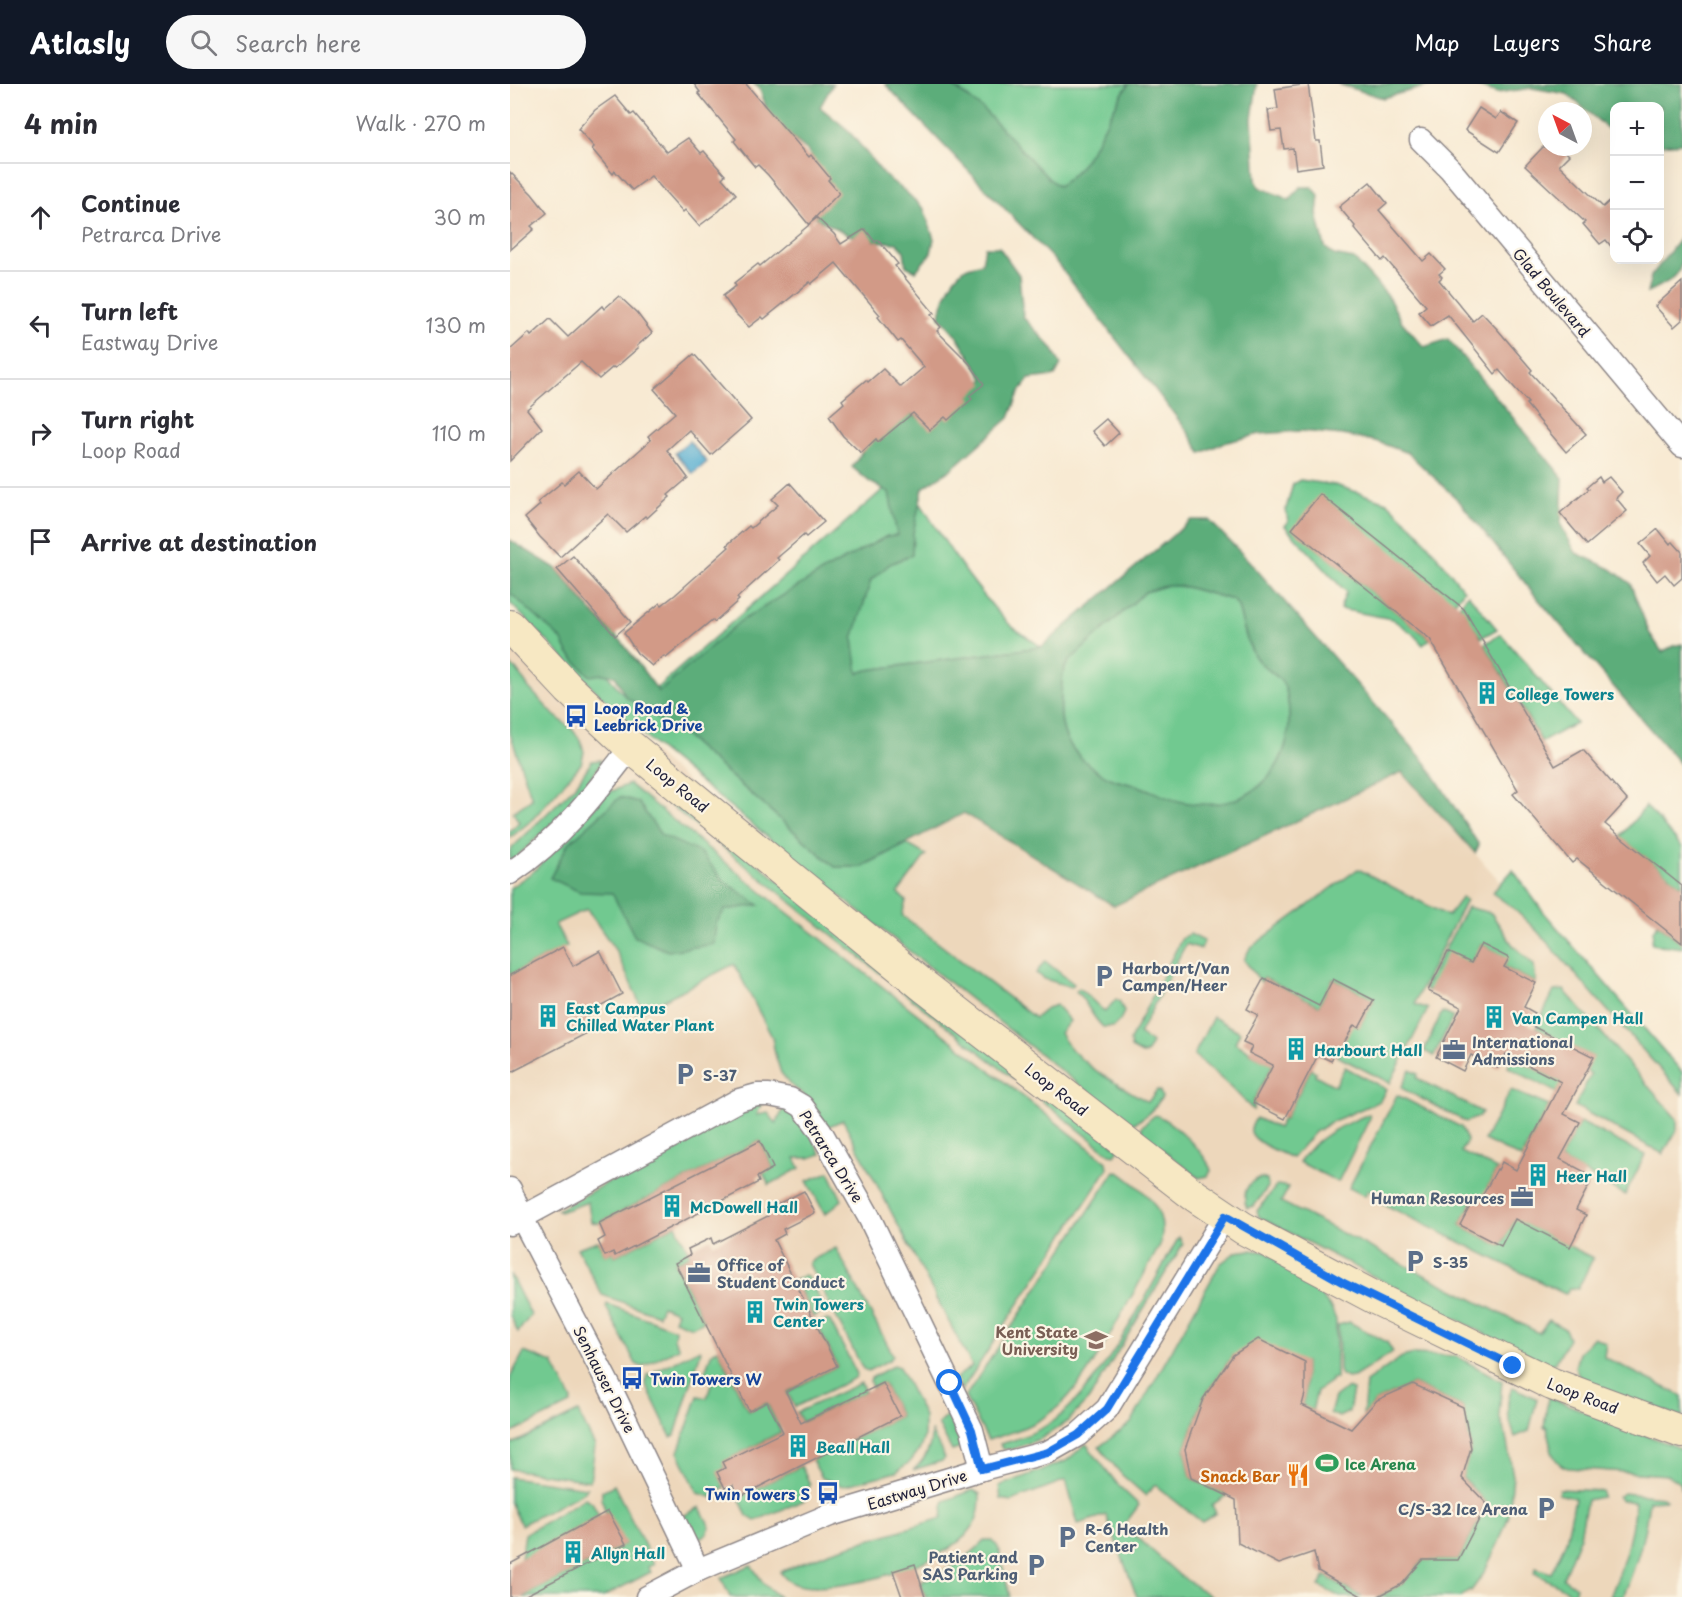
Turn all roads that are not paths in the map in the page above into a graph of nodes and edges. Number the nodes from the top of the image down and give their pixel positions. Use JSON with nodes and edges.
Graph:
{"nodes":[{"id":1,"x":1421,"y":140,"type":"dead end"},
{"id":2,"x":1682,"y":446,"type":"edge"},
{"id":3,"x":510,"y":626,"type":"edge"},
{"id":4,"x":631,"y":747,"type":"junction"},
{"id":5,"x":510,"y":873,"type":"edge"},
{"id":6,"x":510,"y":1189,"type":"edge"},
{"id":7,"x":1225,"y":1216,"type":"junction"},
{"id":8,"x":516,"y":1221,"type":"edge"},
{"id":9,"x":1682,"y":1432,"type":"edge"},
{"id":10,"x":982,"y":1469,"type":"junction"},
{"id":11,"x":698,"y":1570,"type":"junction"},
{"id":12,"x":647,"y":1597,"type":"edge"}],
"edges":[{"from":1,"to":2,"type":"street","name":"Glad Boulevard"},
{"from":3,"to":4,"type":"street","name":"Loop Road"},
{"from":4,"to":5,"type":"street"},
{"from":4,"to":7,"type":"street","name":"Loop Road"},
{"from":6,"to":8,"type":"street","name":"Senhauser Drive"},
{"from":7,"to":9,"type":"street","name":"Loop Road"},
{"from":7,"to":10,"type":"street","name":"Eastway Drive"},
{"from":8,"to":10,"type":"street","name":"Petrarca Drive"},
{"from":8,"to":11,"type":"street","name":"Senhauser Drive"},
{"from":10,"to":11,"type":"street","name":"Eastway Drive"},
{"from":11,"to":12,"type":"street","name":"Eastway Drive"}]}
